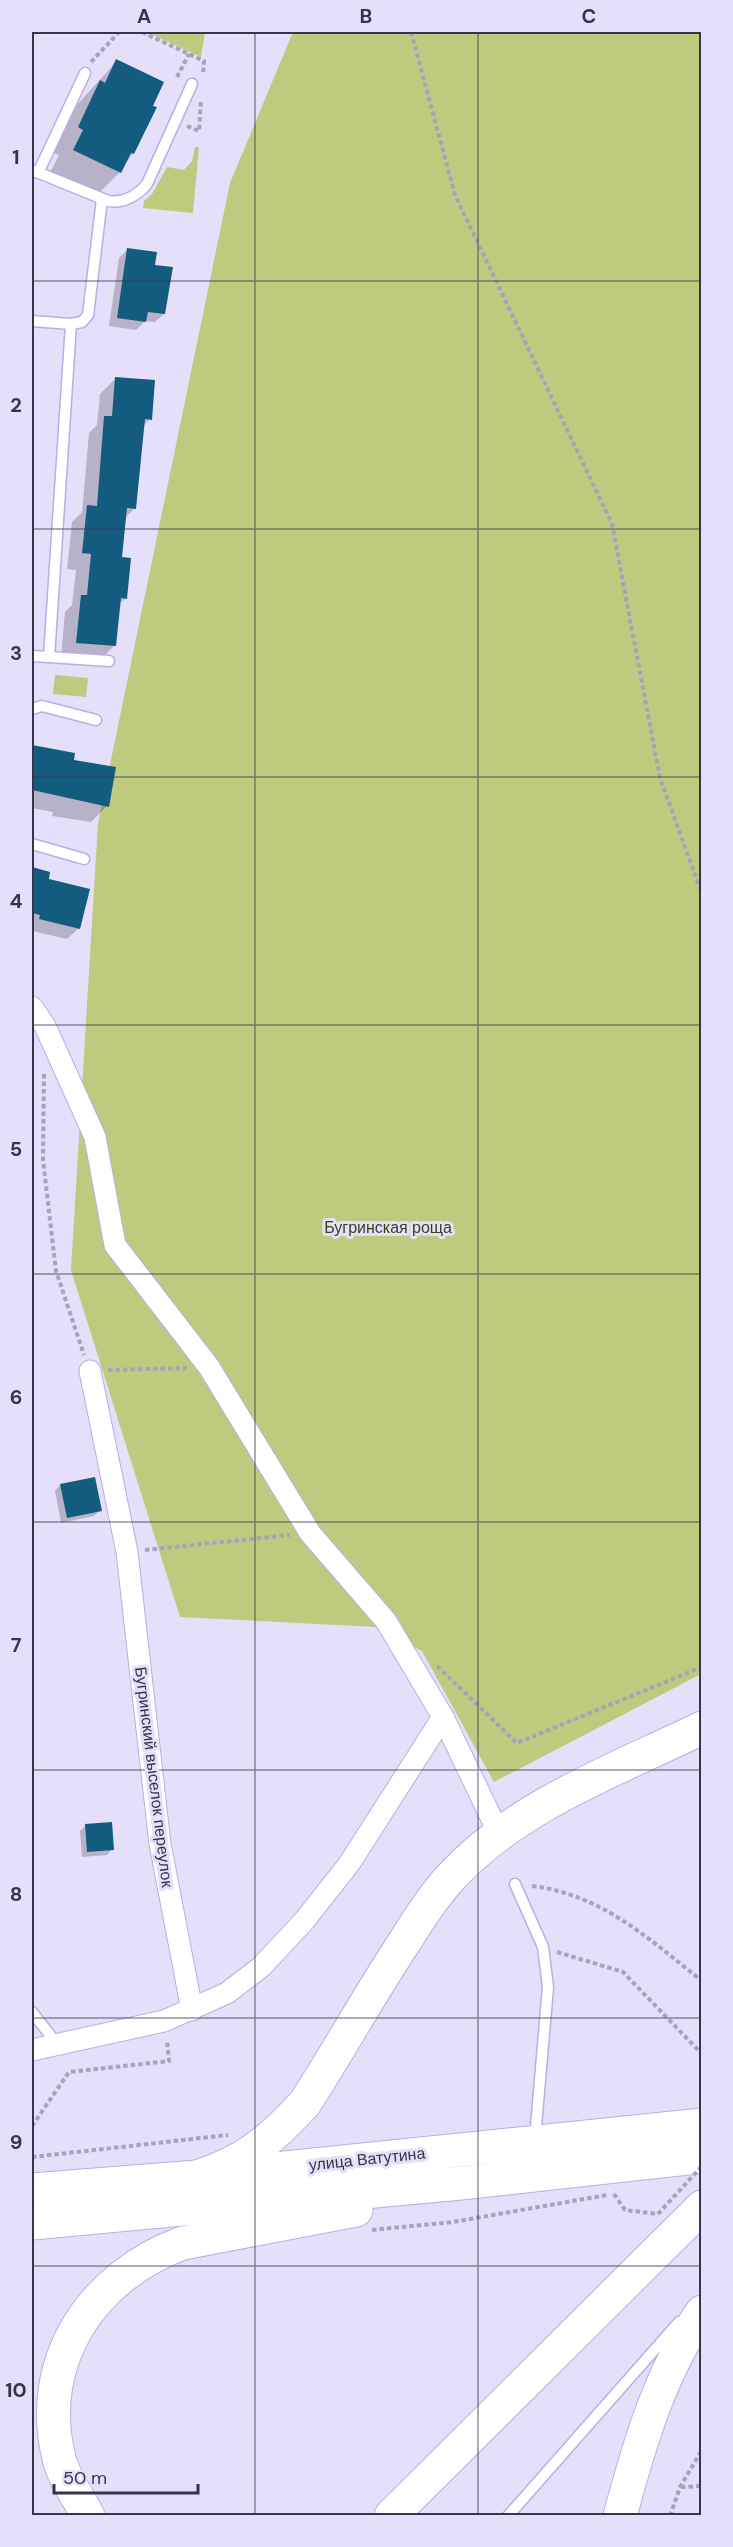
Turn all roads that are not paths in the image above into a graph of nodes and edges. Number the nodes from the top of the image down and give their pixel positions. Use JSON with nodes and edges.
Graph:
{"nodes":[{"id":1,"x":85,"y":73,"type":"road end"},
{"id":2,"x":192,"y":84,"type":"dead end"},
{"id":3,"x":35,"y":172,"type":"edge"},
{"id":4,"x":102,"y":199,"type":"junction"},
{"id":5,"x":32,"y":321,"type":"edge"},
{"id":6,"x":71,"y":324,"type":"junction"},
{"id":7,"x":32,"y":656,"type":"edge"},
{"id":8,"x":49,"y":657,"type":"junction"},
{"id":9,"x":109,"y":661,"type":"dead end"},
{"id":10,"x":32,"y":709,"type":"edge"},
{"id":11,"x":96,"y":720,"type":"dead end"},
{"id":12,"x":32,"y":844,"type":"edge"},
{"id":13,"x":84,"y":859,"type":"dead end"},
{"id":14,"x":32,"y":1007,"type":"edge"},
{"id":15,"x":38,"y":1028,"type":"edge"},
{"id":16,"x":90,"y":1371,"type":"road end"},
{"id":17,"x":443,"y":1717,"type":"junction"},
{"id":18,"x":702,"y":1728,"type":"edge"},
{"id":19,"x":499,"y":1834,"type":"junction"},
{"id":20,"x":514,"y":1884,"type":"road end"},
{"id":21,"x":192,"y":2010,"type":"junction"},
{"id":22,"x":32,"y":2012,"type":"edge"},
{"id":23,"x":57,"y":2044,"type":"junction"},
{"id":24,"x":32,"y":2050,"type":"edge"},
{"id":25,"x":702,"y":2125,"type":"edge"},
{"id":26,"x":534,"y":2142,"type":"junction"},
{"id":27,"x":699,"y":2162,"type":"edge"},
{"id":28,"x":197,"y":2177,"type":"junction"},
{"id":29,"x":461,"y":2183,"type":"junction"},
{"id":30,"x":32,"y":2190,"type":"edge"},
{"id":31,"x":701,"y":2208,"type":"edge"},
{"id":32,"x":32,"y":2223,"type":"edge"},
{"id":33,"x":702,"y":2299,"type":"edge"},
{"id":34,"x":702,"y":2312,"type":"edge"},
{"id":35,"x":395,"y":2514,"type":"edge"},
{"id":36,"x":88,"y":2516,"type":"edge"},
{"id":37,"x":508,"y":2516,"type":"edge"},
{"id":38,"x":620,"y":2516,"type":"edge"}],
"edges":[{"from":1,"to":3,"type":"lane"},
{"from":2,"to":4,"type":"lane"},
{"from":3,"to":4,"type":"lane"},
{"from":4,"to":6,"type":"lane"},
{"from":5,"to":6,"type":"lane"},
{"from":6,"to":8,"type":"lane"},
{"from":7,"to":8,"type":"lane"},
{"from":8,"to":9,"type":"lane"},
{"from":10,"to":11,"type":"lane"},
{"from":12,"to":13,"type":"lane"},
{"from":14,"to":15,"type":"street"},
{"from":15,"to":17,"type":"street"},
{"from":16,"to":21,"type":"street","name":"Бугринский выселок переулок"},
{"from":17,"to":19,"type":"street"},
{"from":17,"to":21,"type":"street"},
{"from":18,"to":19,"type":"main road"},
{"from":19,"to":28,"type":"main road"},
{"from":20,"to":26,"type":"lane"},
{"from":21,"to":23,"type":"street"},
{"from":22,"to":23,"type":"lane"},
{"from":23,"to":24,"type":"street"},
{"from":25,"to":26,"type":"main road","name":"улица Ватутина"},
{"from":26,"to":28,"type":"main road","name":"улица Ватутина"},
{"from":27,"to":29,"type":"main road","name":"улица Ватутина"},
{"from":28,"to":30,"type":"main road","name":"улица Ватутина"},
{"from":29,"to":32,"type":"main road","name":"улица Ватутина"},
{"from":29,"to":36,"type":"main road"},
{"from":31,"to":35,"type":"main road"},
{"from":33,"to":37,"type":"lane"},
{"from":34,"to":38,"type":"main road"}]}
